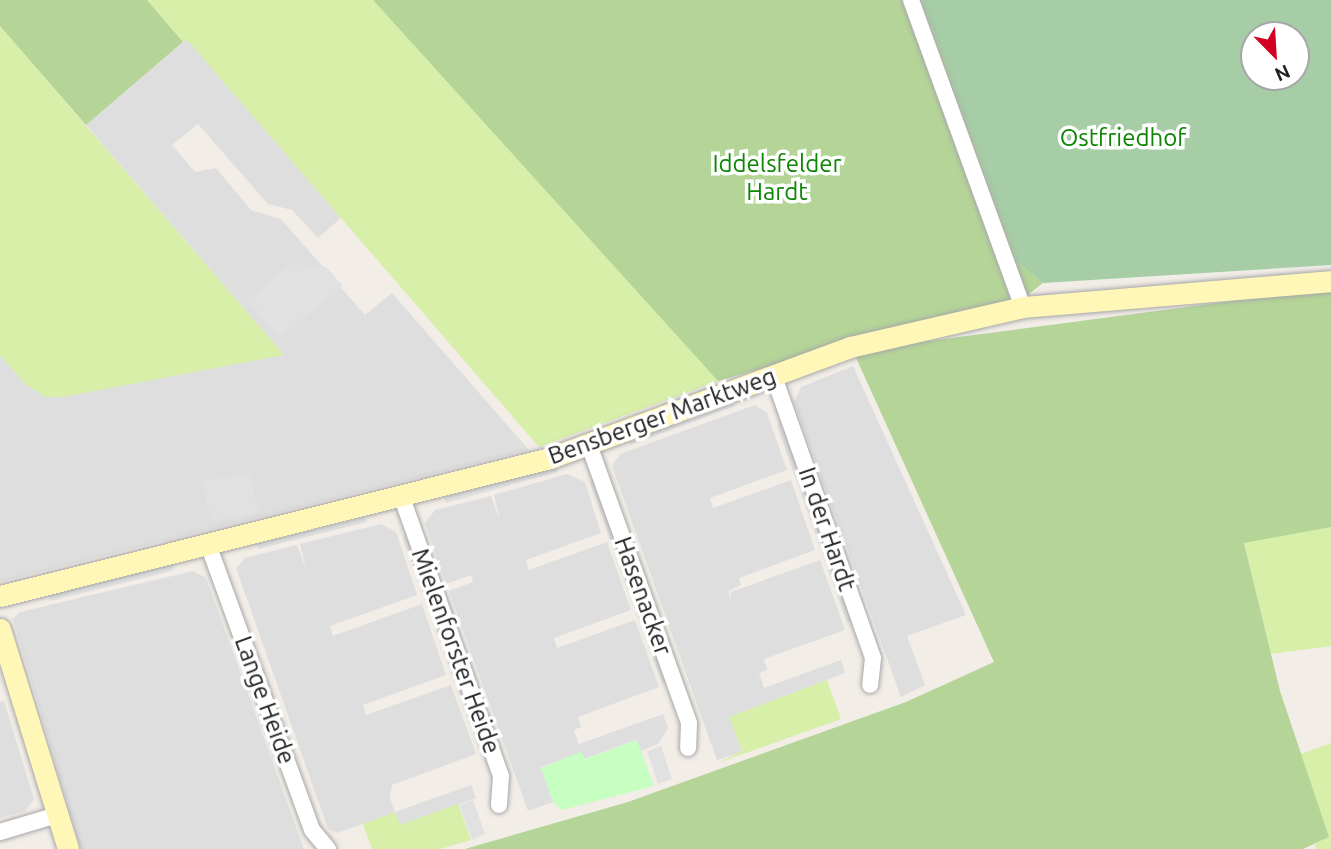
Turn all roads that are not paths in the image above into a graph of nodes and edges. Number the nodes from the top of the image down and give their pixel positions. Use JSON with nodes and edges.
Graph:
{"nodes":[{"id":1,"x":911,"y":0,"type":"edge"},
{"id":2,"x":1331,"y":281,"type":"edge"},
{"id":3,"x":1023,"y":307,"type":"junction"},
{"id":4,"x":773,"y":374,"type":"junction"},
{"id":5,"x":589,"y":445,"type":"junction"},
{"id":6,"x":401,"y":498,"type":"junction"},
{"id":7,"x":209,"y":547,"type":"junction"},
{"id":8,"x":0,"y":596,"type":"edge"},
{"id":9,"x":0,"y":629,"type":"edge"},
{"id":10,"x":870,"y":685,"type":"dead end"},
{"id":11,"x":688,"y":748,"type":"dead end"},
{"id":12,"x":499,"y":805,"type":"dead end"},
{"id":13,"x":57,"y":815,"type":"junction"},
{"id":14,"x":0,"y":832,"type":"edge"},
{"id":15,"x":68,"y":849,"type":"edge"},
{"id":16,"x":328,"y":849,"type":"edge"}],
"edges":[{"from":1,"to":3,"type":"street"},
{"from":2,"to":3,"type":"street","name":"Bensberger Marktweg"},
{"from":3,"to":4,"type":"street","name":"Bensberger Marktweg"},
{"from":4,"to":5,"type":"street","name":"Bensberger Marktweg"},
{"from":4,"to":10,"type":"street","name":"In der Hardt"},
{"from":5,"to":6,"type":"street","name":"Bensberger Marktweg"},
{"from":5,"to":11,"type":"street","name":"Hasenacker"},
{"from":6,"to":7,"type":"street","name":"Bensberger Marktweg"},
{"from":6,"to":12,"type":"street","name":"Mielenforster Heide"},
{"from":7,"to":8,"type":"street","name":"Bensberger Marktweg"},
{"from":7,"to":16,"type":"street","name":"Lange Heide"},
{"from":9,"to":13,"type":"street"},
{"from":13,"to":14,"type":"street"},
{"from":13,"to":15,"type":"street"}]}
